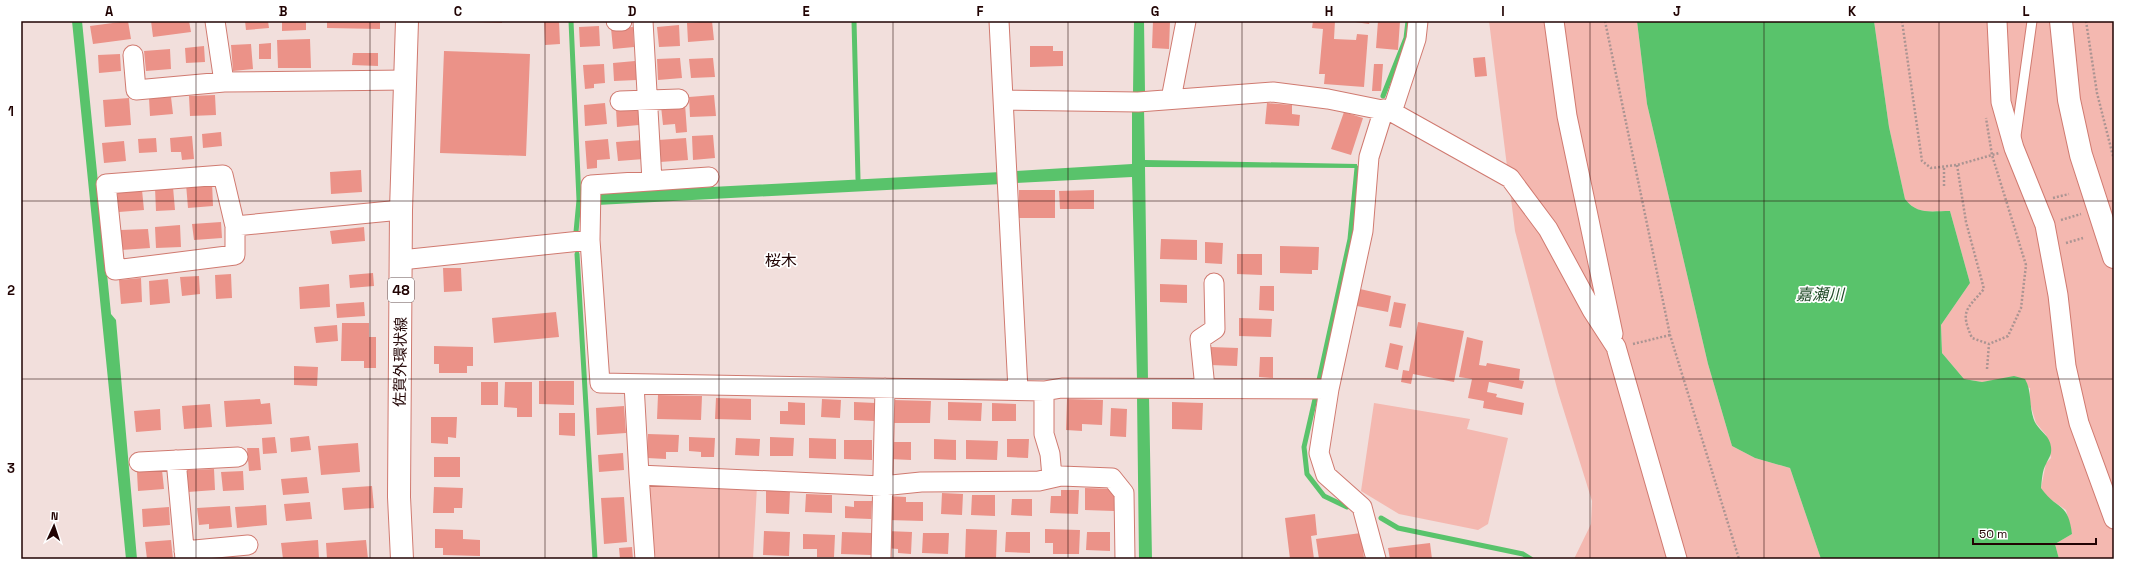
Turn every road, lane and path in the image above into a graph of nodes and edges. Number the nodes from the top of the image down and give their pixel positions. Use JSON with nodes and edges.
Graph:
{"nodes":[{"id":1,"x":215,"y":21,"type":"edge"},
{"id":2,"x":407,"y":21,"type":"edge"},
{"id":3,"x":616,"y":21,"type":"edge"},
{"id":4,"x":622,"y":21,"type":"edge"},
{"id":5,"x":643,"y":21,"type":"edge"},
{"id":6,"x":999,"y":21,"type":"edge"},
{"id":7,"x":1186,"y":21,"type":"edge"},
{"id":8,"x":1418,"y":21,"type":"edge"},
{"id":9,"x":1554,"y":21,"type":"edge"},
{"id":10,"x":1605,"y":21,"type":"edge"},
{"id":11,"x":1902,"y":21,"type":"edge"},
{"id":12,"x":1997,"y":21,"type":"edge"},
{"id":13,"x":2032,"y":21,"type":"edge"},
{"id":14,"x":2061,"y":21,"type":"edge"},
{"id":15,"x":2086,"y":21,"type":"edge"},
{"id":16,"x":133,"y":55,"type":"dead end"},
{"id":17,"x":406,"y":80,"type":"junction"},
{"id":18,"x":224,"y":82,"type":"junction"},
{"id":19,"x":679,"y":99,"type":"dead end"},
{"id":20,"x":1171,"y":99,"type":"junction"},
{"id":21,"x":647,"y":100,"type":"junction"},
{"id":22,"x":1004,"y":100,"type":"junction"},
{"id":23,"x":620,"y":101,"type":"dead end"},
{"id":24,"x":1388,"y":110,"type":"junction"},
{"id":25,"x":2014,"y":148,"type":"junction"},
{"id":26,"x":2114,"y":160,"type":"edge"},
{"id":27,"x":1957,"y":165,"type":"junction"},
{"id":28,"x":1944,"y":166,"type":"junction"},
{"id":29,"x":709,"y":177,"type":"dead end"},
{"id":30,"x":652,"y":181,"type":"junction"},
{"id":31,"x":1944,"y":186,"type":"dead end"},
{"id":32,"x":2070,"y":194,"type":"dead end"},
{"id":33,"x":2049,"y":200,"type":"dead end"},
{"id":34,"x":401,"y":210,"type":"junction"},
{"id":35,"x":2076,"y":216,"type":"dead end"},
{"id":36,"x":2055,"y":222,"type":"dead end"},
{"id":37,"x":235,"y":226,"type":"junction"},
{"id":38,"x":2083,"y":238,"type":"dead end"},
{"id":39,"x":590,"y":240,"type":"junction"},
{"id":40,"x":2062,"y":244,"type":"dead end"},
{"id":41,"x":2114,"y":256,"type":"edge"},
{"id":42,"x":402,"y":260,"type":"junction"},
{"id":43,"x":1214,"y":283,"type":"dead end"},
{"id":44,"x":1670,"y":335,"type":"junction"},
{"id":45,"x":1989,"y":344,"type":"junction"},
{"id":46,"x":1616,"y":348,"type":"junction"},
{"id":47,"x":1987,"y":369,"type":"dead end"},
{"id":48,"x":634,"y":384,"type":"junction"},
{"id":49,"x":885,"y":388,"type":"junction"},
{"id":50,"x":1205,"y":388,"type":"junction"},
{"id":51,"x":1328,"y":389,"type":"junction"},
{"id":52,"x":1018,"y":390,"type":"junction"},
{"id":53,"x":1044,"y":391,"type":"junction"},
{"id":54,"x":238,"y":457,"type":"dead end"},
{"id":55,"x":176,"y":460,"type":"junction"},
{"id":56,"x":139,"y":462,"type":"dead end"},
{"id":57,"x":639,"y":475,"type":"junction"},
{"id":58,"x":1052,"y":477,"type":"junction"},
{"id":59,"x":882,"y":486,"type":"junction"},
{"id":60,"x":2114,"y":519,"type":"edge"},
{"id":61,"x":248,"y":545,"type":"dead end"},
{"id":62,"x":185,"y":555,"type":"edge"},
{"id":63,"x":402,"y":559,"type":"edge"},
{"id":64,"x":645,"y":559,"type":"edge"},
{"id":65,"x":881,"y":559,"type":"edge"},
{"id":66,"x":1125,"y":559,"type":"edge"},
{"id":67,"x":1376,"y":559,"type":"edge"},
{"id":68,"x":1677,"y":559,"type":"edge"},
{"id":69,"x":1739,"y":559,"type":"edge"}],
"edges":[{"from":1,"to":18,"type":"street"},
{"from":2,"to":17,"type":"main road","name":"佐賀外環状線","number":"48"},
{"from":3,"to":4,"type":"street"},
{"from":5,"to":21,"type":"street"},
{"from":6,"to":22,"type":"street"},
{"from":7,"to":20,"type":"street"},
{"from":8,"to":24,"type":"street"},
{"from":9,"to":46,"type":"street"},
{"from":10,"to":44,"type":"path"},
{"from":11,"to":28,"type":"path"},
{"from":12,"to":25,"type":"street"},
{"from":13,"to":25,"type":"lane"},
{"from":14,"to":41,"type":"main road"},
{"from":15,"to":26,"type":"path"},
{"from":16,"to":18,"type":"street"},
{"from":17,"to":18,"type":"street"},
{"from":17,"to":34,"type":"main road","name":"佐賀外環状線","number":"48"},
{"from":19,"to":21,"type":"street"},
{"from":20,"to":22,"type":"street"},
{"from":20,"to":24,"type":"street"},
{"from":21,"to":23,"type":"street"},
{"from":21,"to":30,"type":"street"},
{"from":22,"to":52,"type":"street"},
{"from":24,"to":46,"type":"street"},
{"from":24,"to":51,"type":"street"},
{"from":25,"to":60,"type":"street"},
{"from":27,"to":28,"type":"path"},
{"from":27,"to":45,"type":"path"},
{"from":27,"to":45,"type":"path"},
{"from":28,"to":31,"type":"path"},
{"from":29,"to":30,"type":"street"},
{"from":30,"to":39,"type":"street"},
{"from":32,"to":33,"type":"path"},
{"from":34,"to":37,"type":"street"},
{"from":34,"to":42,"type":"main road","name":"佐賀外環状線","number":"48"},
{"from":35,"to":36,"type":"path"},
{"from":37,"to":37,"type":"street"},
{"from":38,"to":40,"type":"path"},
{"from":39,"to":42,"type":"street"},
{"from":39,"to":48,"type":"street"},
{"from":42,"to":63,"type":"main road","name":"佐賀外環状線","number":"48"},
{"from":43,"to":50,"type":"street"},
{"from":44,"to":46,"type":"path"},
{"from":44,"to":69,"type":"path"},
{"from":45,"to":47,"type":"path"},
{"from":46,"to":68,"type":"street"},
{"from":48,"to":49,"type":"street"},
{"from":48,"to":57,"type":"street"},
{"from":49,"to":52,"type":"street"},
{"from":49,"to":59,"type":"street"},
{"from":50,"to":51,"type":"street"},
{"from":50,"to":53,"type":"street"},
{"from":51,"to":67,"type":"street"},
{"from":52,"to":53,"type":"street"},
{"from":53,"to":58,"type":"street"},
{"from":54,"to":55,"type":"street"},
{"from":55,"to":56,"type":"street"},
{"from":55,"to":62,"type":"street"},
{"from":57,"to":59,"type":"street"},
{"from":57,"to":64,"type":"street"},
{"from":58,"to":59,"type":"street"},
{"from":58,"to":66,"type":"street"},
{"from":59,"to":65,"type":"street"},
{"from":61,"to":62,"type":"street"}]}
